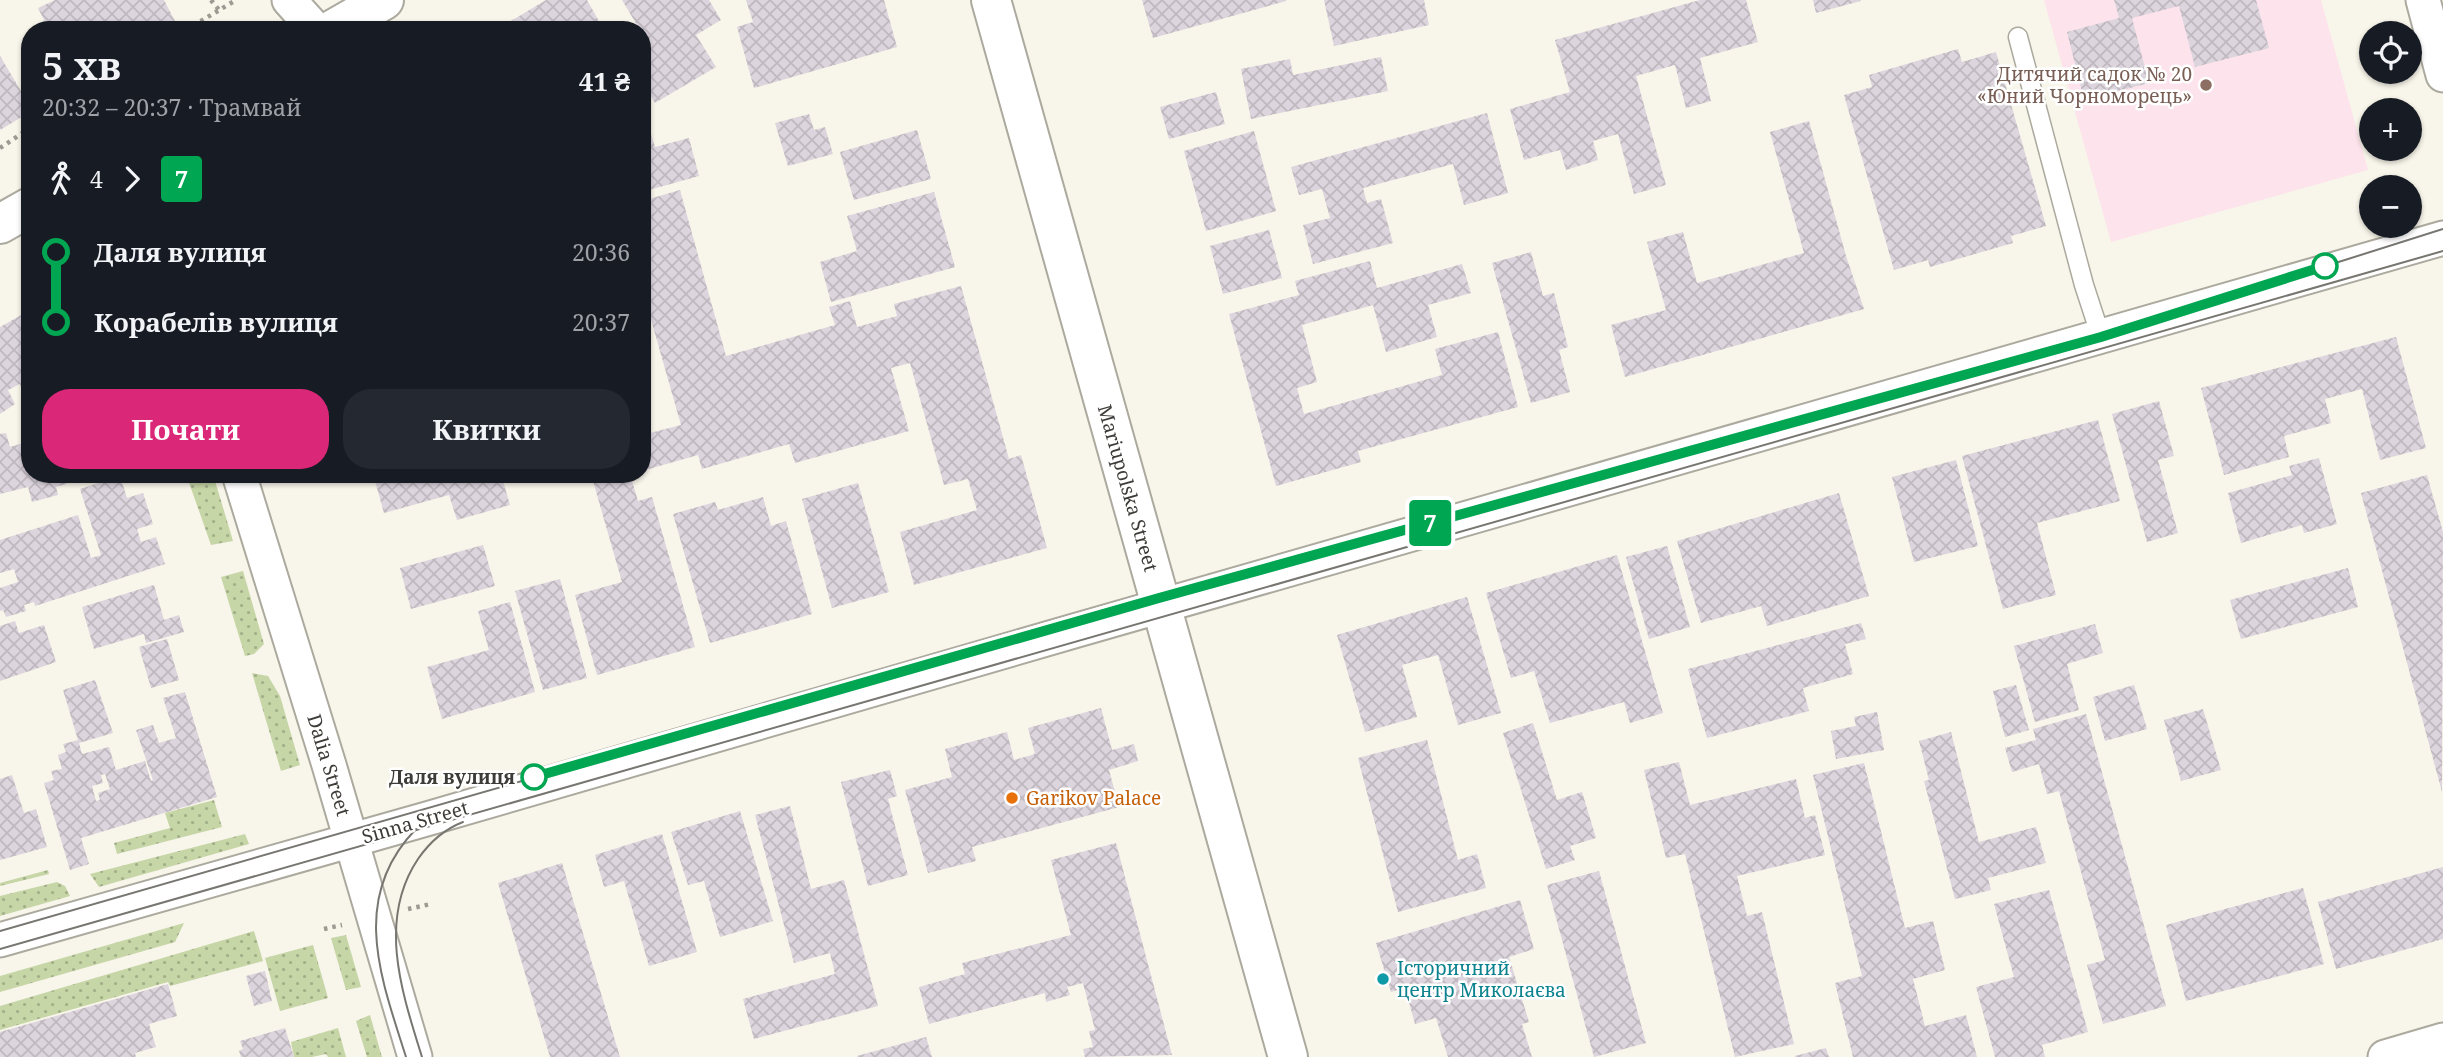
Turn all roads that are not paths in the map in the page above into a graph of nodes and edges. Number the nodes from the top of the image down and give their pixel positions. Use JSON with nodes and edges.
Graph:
{"nodes":[{"id":1,"x":289,"y":0,"type":"edge"},
{"id":2,"x":384,"y":0,"type":"edge"},
{"id":3,"x":991,"y":0,"type":"edge"},
{"id":4,"x":2423,"y":0,"type":"edge"},
{"id":5,"x":308,"y":21,"type":"edge"},
{"id":6,"x":348,"y":21,"type":"edge"},
{"id":7,"x":2018,"y":37,"type":"dead end"},
{"id":8,"x":2443,"y":75,"type":"edge"},
{"id":9,"x":21,"y":211,"type":"edge"},
{"id":10,"x":0,"y":224,"type":"edge"},
{"id":11,"x":2443,"y":238,"type":"edge"},
{"id":12,"x":2101,"y":337,"type":"junction"},
{"id":13,"x":242,"y":483,"type":"edge"},
{"id":14,"x":1161,"y":607,"type":"junction"},
{"id":15,"x":351,"y":841,"type":"junction"},
{"id":16,"x":0,"y":940,"type":"edge"},
{"id":17,"x":2443,"y":1040,"type":"edge"},
{"id":18,"x":415,"y":1057,"type":"edge"},
{"id":19,"x":1288,"y":1057,"type":"edge"},
{"id":20,"x":2385,"y":1057,"type":"edge"}],
"edges":[{"from":1,"to":5,"type":"street"},
{"from":2,"to":6,"type":"street"},
{"from":3,"to":14,"type":"street","name":"Mariupolska Street"},
{"from":4,"to":8,"type":"street"},
{"from":7,"to":12,"type":"lane"},
{"from":9,"to":10,"type":"street"},
{"from":11,"to":12,"type":"street","name":"Sinna Street"},
{"from":12,"to":14,"type":"street","name":"Sinna Street"},
{"from":13,"to":15,"type":"street","name":"Dalia Street"},
{"from":14,"to":15,"type":"street","name":"Sinna Street"},
{"from":14,"to":19,"type":"street","name":"Mariupolska Street"},
{"from":15,"to":16,"type":"street","name":"Sinna Street"},
{"from":15,"to":18,"type":"street","name":"Dalia Street"},
{"from":17,"to":20,"type":"street"}]}
